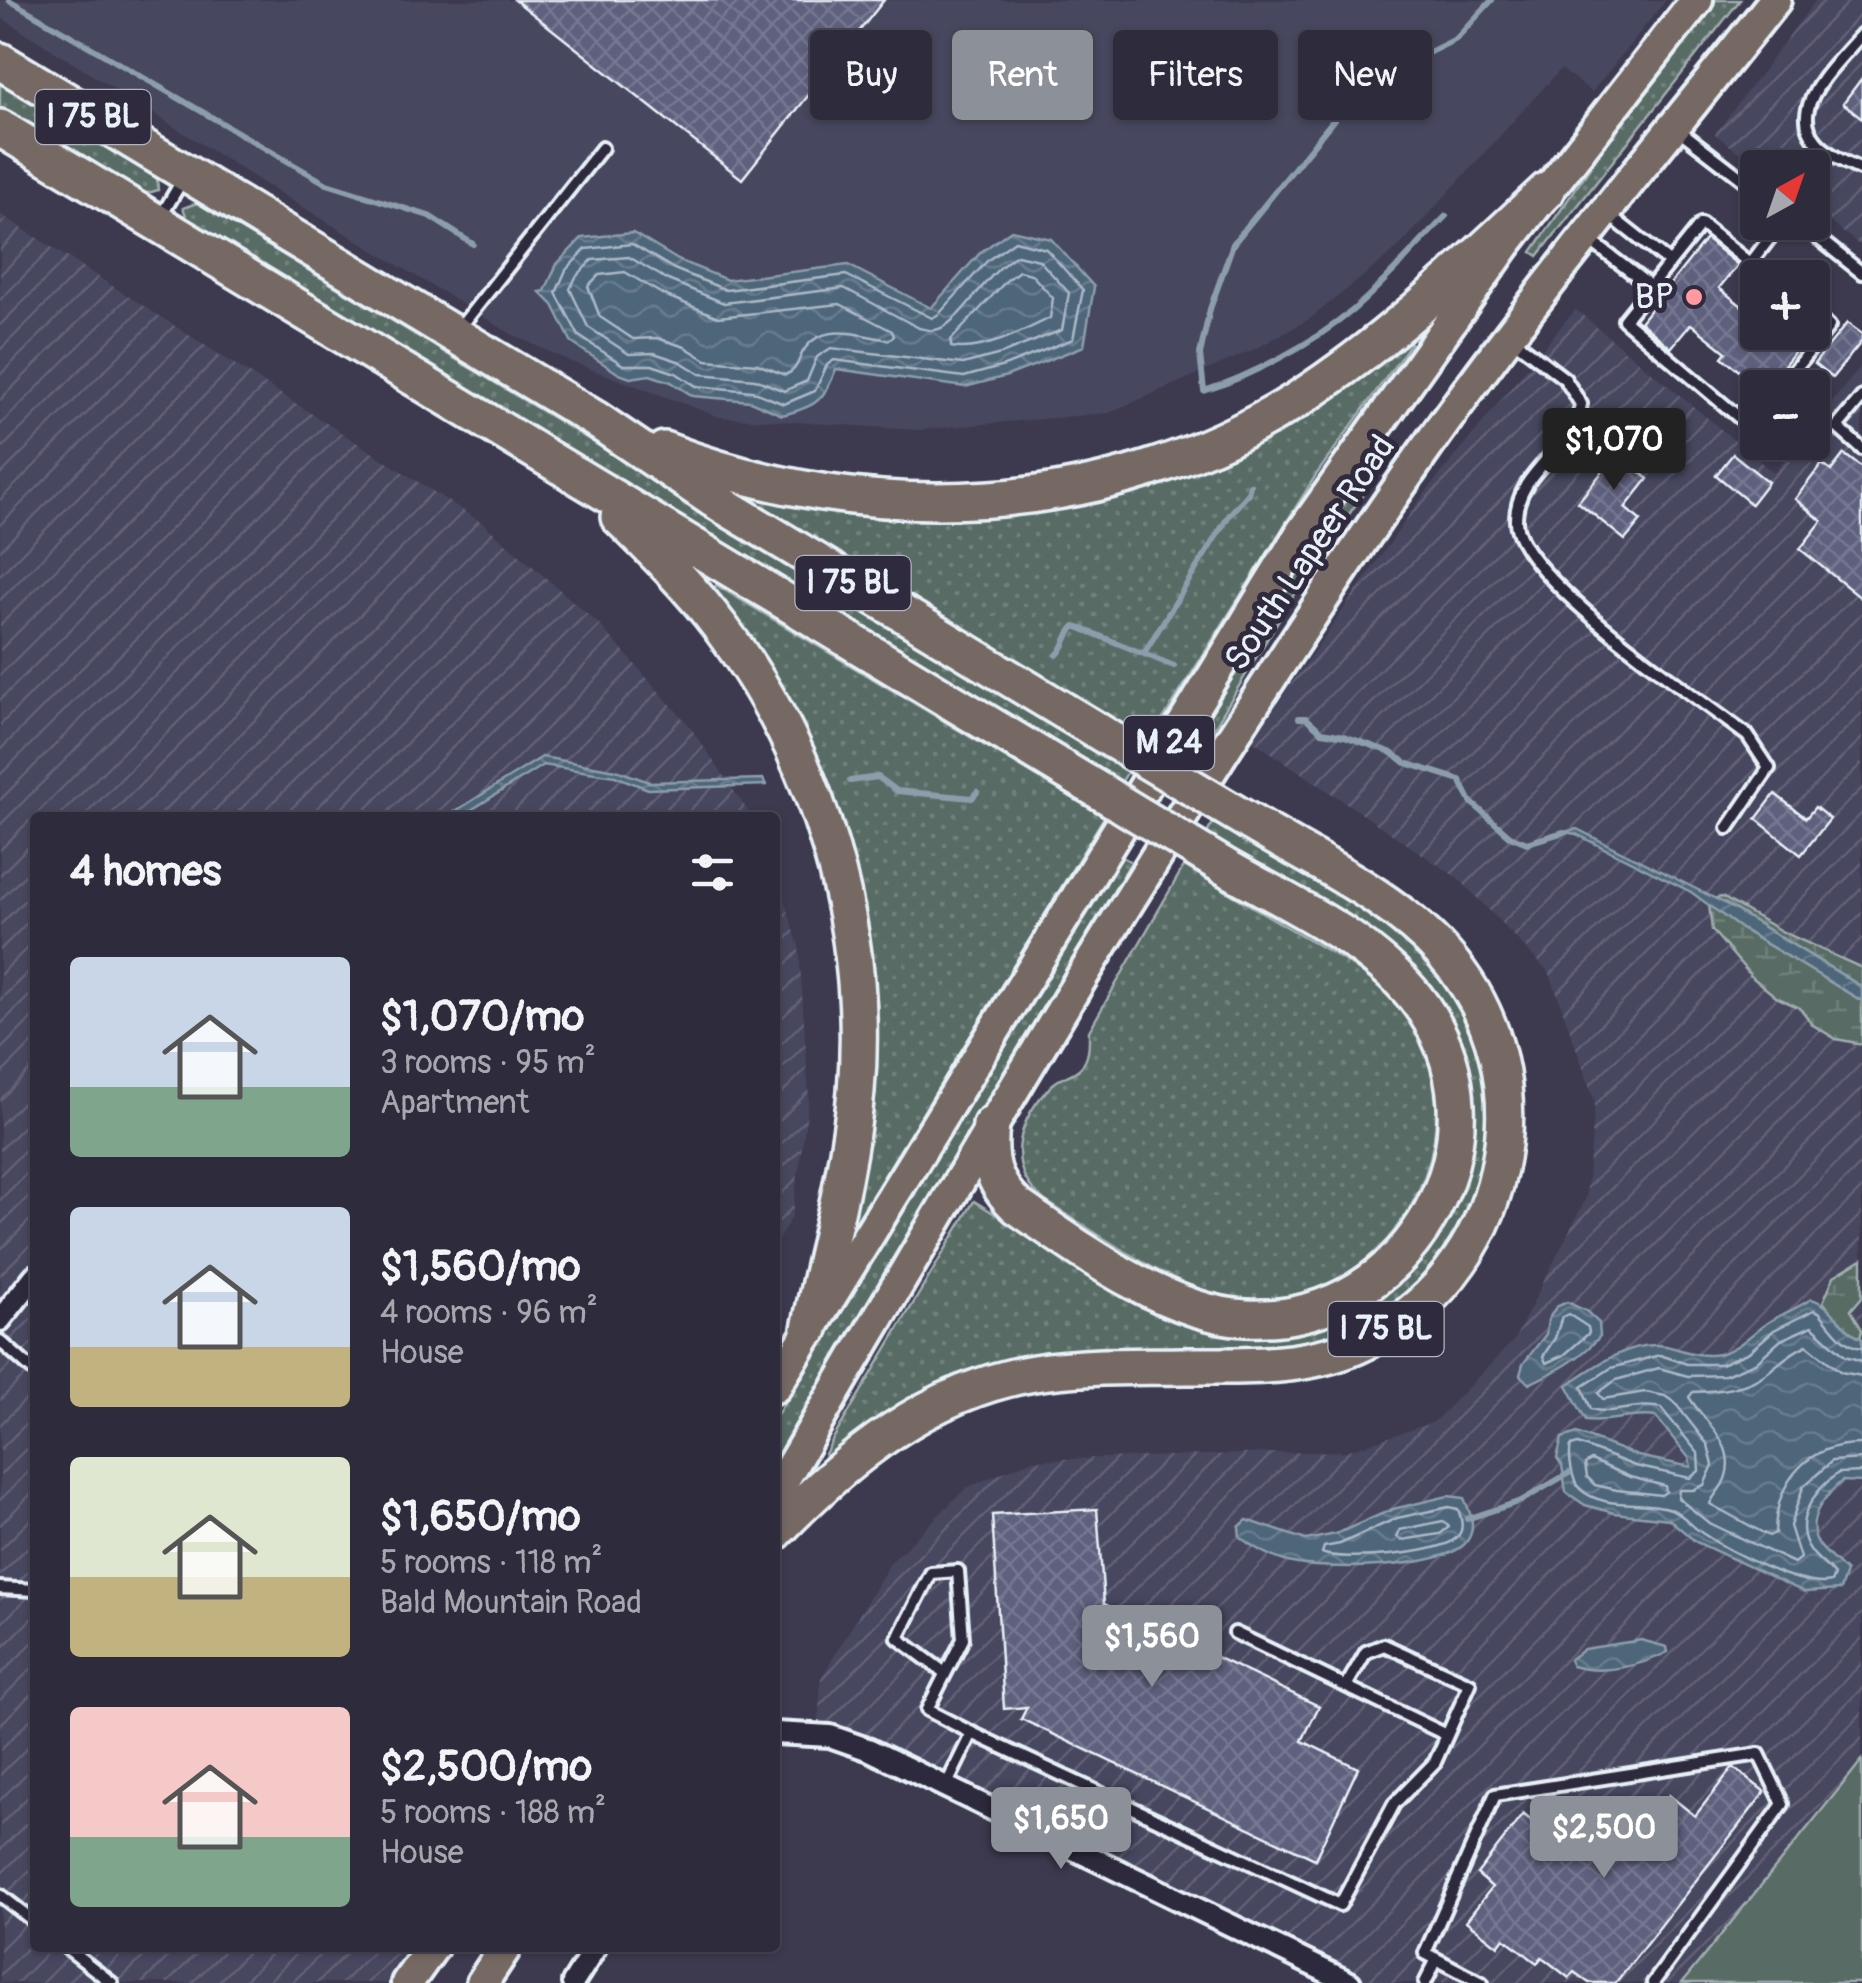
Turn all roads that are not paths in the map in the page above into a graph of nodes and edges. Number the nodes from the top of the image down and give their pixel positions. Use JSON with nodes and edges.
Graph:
{"nodes":[{"id":1,"x":1697,"y":0,"type":"edge"},
{"id":2,"x":1775,"y":0,"type":"edge"},
{"id":3,"x":1862,"y":34,"type":"edge"},
{"id":4,"x":0,"y":61,"type":"edge"},
{"id":5,"x":1674,"y":126,"type":"junction"},
{"id":6,"x":0,"y":128,"type":"edge"},
{"id":7,"x":602,"y":148,"type":"dead end"},
{"id":8,"x":1862,"y":170,"type":"edge"},
{"id":9,"x":186,"y":174,"type":"junction"},
{"id":10,"x":1740,"y":178,"type":"edge"},
{"id":11,"x":1546,"y":191,"type":"junction"},
{"id":12,"x":1606,"y":212,"type":"junction"},
{"id":13,"x":157,"y":222,"type":"junction"},
{"id":14,"x":1586,"y":237,"type":"junction"},
{"id":15,"x":1768,"y":240,"type":"edge"},
{"id":16,"x":1821,"y":240,"type":"edge"},
{"id":17,"x":1745,"y":260,"type":"edge"},
{"id":18,"x":1753,"y":260,"type":"edge"},
{"id":19,"x":1670,"y":263,"type":"junction"},
{"id":20,"x":1862,"y":273,"type":"edge"},
{"id":21,"x":1650,"y":287,"type":"junction"},
{"id":22,"x":454,"y":335,"type":"junction"},
{"id":23,"x":1510,"y":337,"type":"junction"},
{"id":24,"x":1810,"y":350,"type":"edge"},
{"id":25,"x":1794,"y":370,"type":"edge"},
{"id":26,"x":1862,"y":398,"type":"edge"},
{"id":27,"x":1391,"y":402,"type":"junction"},
{"id":28,"x":1740,"y":418,"type":"edge"},
{"id":29,"x":595,"y":419,"type":"junction"},
{"id":30,"x":1862,"y":449,"type":"edge"},
{"id":31,"x":1424,"y":452,"type":"junction"},
{"id":32,"x":575,"y":475,"type":"junction"},
{"id":33,"x":1728,"y":828,"type":"dead end"},
{"id":34,"x":991,"y":1126,"type":"junction"},
{"id":35,"x":30,"y":1282,"type":"edge"},
{"id":36,"x":0,"y":1320,"type":"edge"},
{"id":37,"x":810,"y":1329,"type":"junction"},
{"id":38,"x":0,"y":1341,"type":"edge"},
{"id":39,"x":30,"y":1368,"type":"edge"},
{"id":40,"x":780,"y":1380,"type":"edge"},
{"id":41,"x":780,"y":1485,"type":"edge"},
{"id":42,"x":780,"y":1527,"type":"edge"},
{"id":43,"x":0,"y":1588,"type":"edge"},
{"id":44,"x":30,"y":1590,"type":"edge"},
{"id":45,"x":1235,"y":1633,"type":"dead end"},
{"id":46,"x":946,"y":1673,"type":"junction"},
{"id":47,"x":1346,"y":1686,"type":"junction"},
{"id":48,"x":780,"y":1733,"type":"edge"},
{"id":49,"x":972,"y":1733,"type":"junction"},
{"id":50,"x":1448,"y":1735,"type":"junction"},
{"id":51,"x":946,"y":1786,"type":"junction"},
{"id":52,"x":0,"y":1895,"type":"edge"},
{"id":53,"x":30,"y":1918,"type":"edge"},
{"id":54,"x":72,"y":1952,"type":"edge"},
{"id":55,"x":429,"y":1952,"type":"edge"},
{"id":56,"x":480,"y":1952,"type":"edge"},
{"id":57,"x":502,"y":1952,"type":"edge"},
{"id":58,"x":592,"y":1952,"type":"edge"},
{"id":59,"x":1436,"y":1961,"type":"junction"},
{"id":60,"x":484,"y":1981,"type":"edge"},
{"id":61,"x":112,"y":1983,"type":"edge"},
{"id":62,"x":407,"y":1983,"type":"edge"},
{"id":63,"x":573,"y":1983,"type":"edge"},
{"id":64,"x":1350,"y":1983,"type":"edge"},
{"id":65,"x":1425,"y":1983,"type":"edge"},
{"id":66,"x":1482,"y":1983,"type":"edge"},
{"id":67,"x":1653,"y":1983,"type":"edge"}],
"edges":[{"from":1,"to":11,"type":"main road","name":"South Lapeer Road","number":"M 24"},
{"from":2,"to":5,"type":"main road","name":"South Lapeer Road","number":"M 24"},
{"from":3,"to":8,"type":"lane"},
{"from":4,"to":9,"type":"highway","number":"I 75 BL"},
{"from":5,"to":10,"type":"lane"},
{"from":5,"to":12,"type":"main road","name":"South Lapeer Road","number":"M 24"},
{"from":6,"to":13,"type":"highway","number":"I 75 BL"},
{"from":7,"to":22,"type":"lane"},
{"from":9,"to":13,"type":"lane"},
{"from":9,"to":22,"type":"highway","number":"I 75 BL"},
{"from":11,"to":27,"type":"main road","name":"South Lapeer Road","number":"M 24"},
{"from":11,"to":29,"type":"highway"},
{"from":12,"to":14,"type":"main road","name":"South Lapeer Road","number":"M 24"},
{"from":12,"to":19,"type":"lane"},
{"from":13,"to":32,"type":"highway","number":"I 75 BL"},
{"from":14,"to":21,"type":"lane"},
{"from":14,"to":23,"type":"main road","name":"South Lapeer Road","number":"M 24"},
{"from":15,"to":18,"type":"lane"},
{"from":16,"to":20,"type":"lane"},
{"from":17,"to":19,"type":"lane"},
{"from":19,"to":21,"type":"lane"},
{"from":21,"to":28,"type":"lane"},
{"from":22,"to":29,"type":"highway","number":"I 75 BL"},
{"from":23,"to":31,"type":"main road","name":"South Lapeer Road","number":"M 24"},
{"from":23,"to":33,"type":"lane"},
{"from":24,"to":25,"type":"lane"},
{"from":26,"to":30,"type":"lane"},
{"from":27,"to":31,"type":"main road"},
{"from":27,"to":37,"type":"main road","name":"South Lapeer Road","number":"M 24"},
{"from":29,"to":42,"type":"highway","number":"I 75 BL","bridge":true},
{"from":31,"to":34,"type":"main road","name":"South Lapeer Road","number":"M 24"},
{"from":32,"to":34,"type":"highway","bridge":true},
{"from":32,"to":37,"type":"highway","number":"I 75 BL"},
{"from":34,"to":41,"type":"main road","name":"South Lapeer Road","number":"M 24"},
{"from":35,"to":36,"type":"street"},
{"from":37,"to":40,"type":"main road","name":"South Lapeer Road","number":"I 75 BL"},
{"from":38,"to":39,"type":"lane"},
{"from":43,"to":44,"type":"lane"},
{"from":45,"to":47,"type":"lane"},
{"from":46,"to":46,"type":"lane"},
{"from":46,"to":49,"type":"lane"},
{"from":47,"to":50,"type":"lane"},
{"from":47,"to":50,"type":"lane"},
{"from":48,"to":51,"type":"street"},
{"from":49,"to":50,"type":"lane"},
{"from":49,"to":51,"type":"lane"},
{"from":51,"to":64,"type":"street"},
{"from":52,"to":53,"type":"lane"},
{"from":54,"to":61,"type":"lane"},
{"from":55,"to":62,"type":"main road"},
{"from":56,"to":60,"type":"main road"},
{"from":57,"to":60,"type":"main road"},
{"from":58,"to":63,"type":"street"},
{"from":59,"to":65,"type":"lane"},
{"from":59,"to":66,"type":"lane"},
{"from":59,"to":67,"type":"lane"}]}
